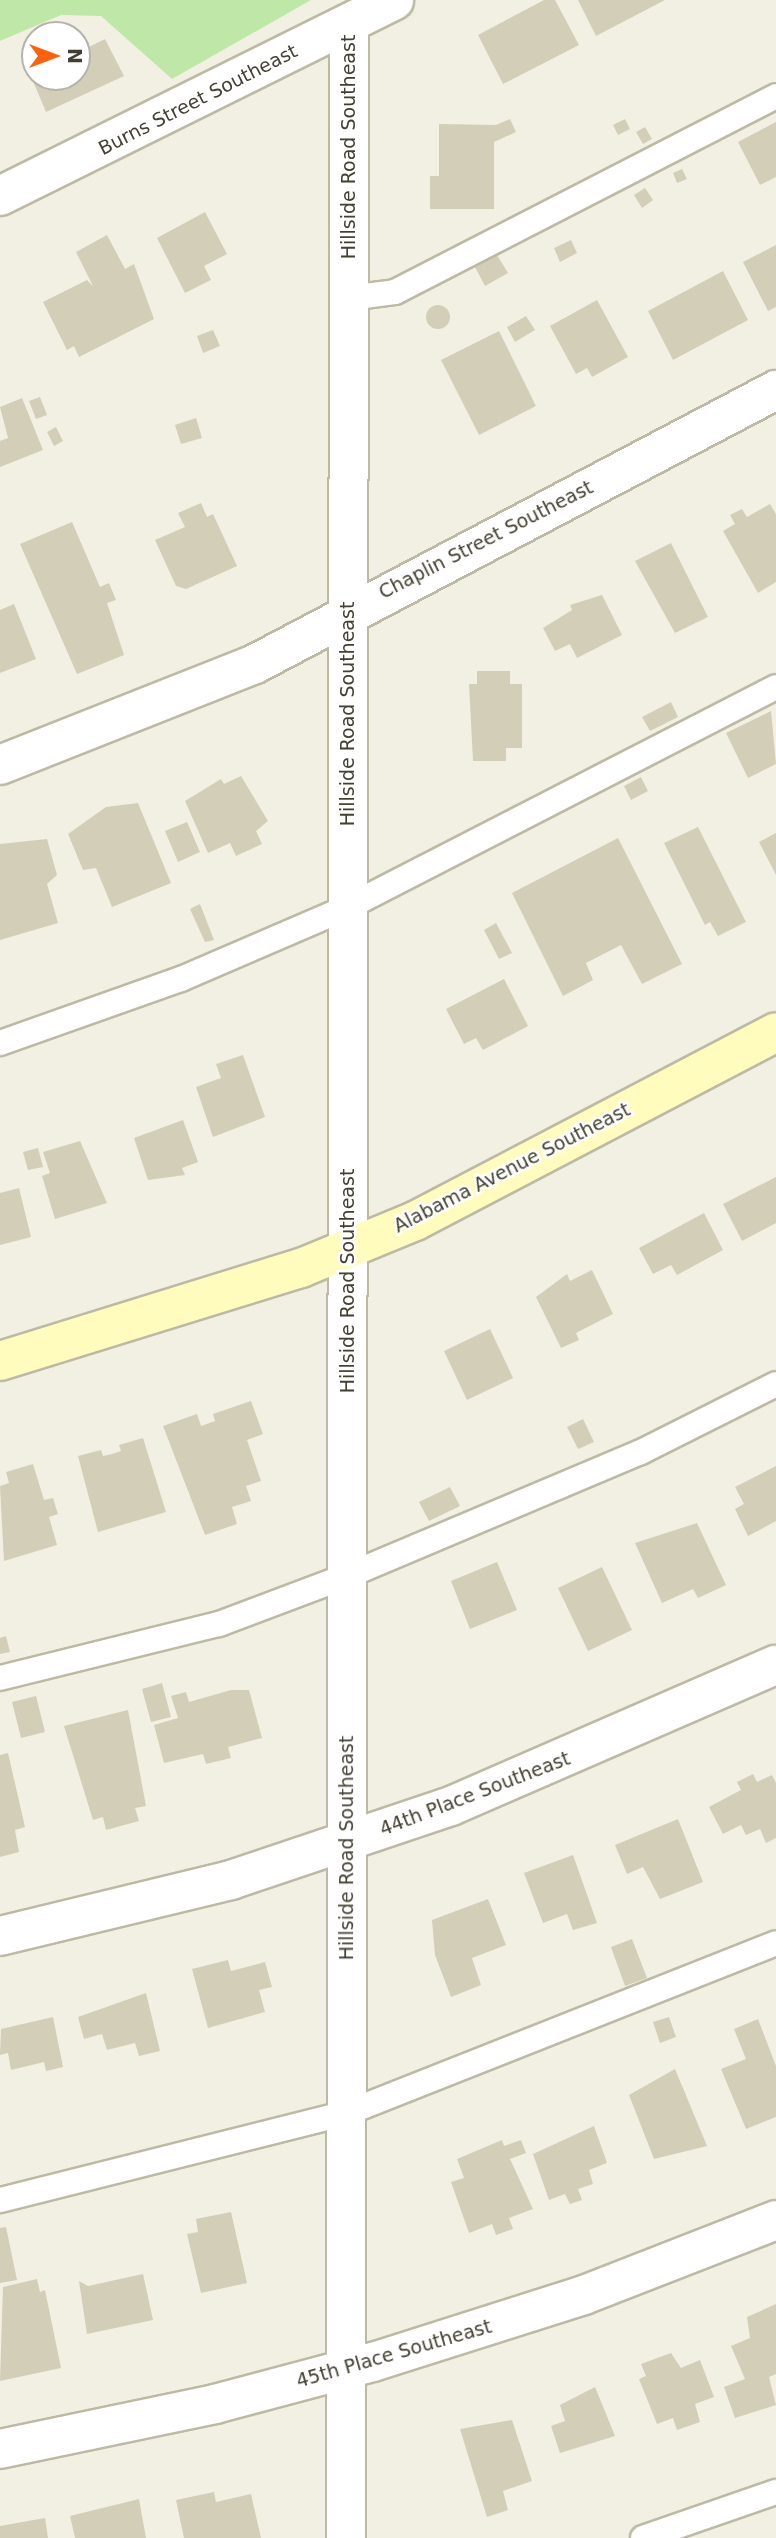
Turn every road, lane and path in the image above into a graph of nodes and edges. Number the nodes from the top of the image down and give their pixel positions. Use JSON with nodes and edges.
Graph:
{"nodes":[{"id":1,"x":394,"y":0,"type":"edge"},
{"id":2,"x":349,"y":24,"type":"junction"},
{"id":3,"x":776,"y":96,"type":"edge"},
{"id":4,"x":0,"y":196,"type":"edge"},
{"id":5,"x":349,"y":298,"type":"junction"},
{"id":6,"x":776,"y":390,"type":"edge"},
{"id":7,"x":348,"y":612,"type":"junction"},
{"id":8,"x":776,"y":687,"type":"edge"},
{"id":9,"x":0,"y":765,"type":"edge"},
{"id":10,"x":348,"y":906,"type":"junction"},
{"id":11,"x":776,"y":1032,"type":"edge"},
{"id":12,"x":0,"y":1043,"type":"edge"},
{"id":13,"x":348,"y":1248,"type":"junction"},
{"id":14,"x":0,"y":1361,"type":"edge"},
{"id":15,"x":776,"y":1384,"type":"edge"},
{"id":16,"x":348,"y":1576,"type":"junction"},
{"id":17,"x":776,"y":1665,"type":"edge"},
{"id":18,"x":0,"y":1678,"type":"edge"},
{"id":19,"x":347,"y":1842,"type":"junction"},
{"id":20,"x":0,"y":1936,"type":"edge"},
{"id":21,"x":776,"y":1943,"type":"edge"},
{"id":22,"x":347,"y":2113,"type":"junction"},
{"id":23,"x":0,"y":2200,"type":"edge"},
{"id":24,"x":776,"y":2220,"type":"edge"},
{"id":25,"x":346,"y":2369,"type":"junction"},
{"id":26,"x":0,"y":2449,"type":"edge"},
{"id":27,"x":776,"y":2492,"type":"edge"},
{"id":28,"x":346,"y":2538,"type":"edge"},
{"id":29,"x":643,"y":2538,"type":"edge"}],
"edges":[{"from":1,"to":2,"type":"street","name":"Burns Street Southeast"},
{"from":2,"to":4,"type":"street","name":"Burns Street Southeast"},
{"from":2,"to":5,"type":"street","name":"Hillside Road Southeast"},
{"from":3,"to":5,"type":"lane"},
{"from":5,"to":7,"type":"street","name":"Hillside Road Southeast"},
{"from":6,"to":7,"type":"street","name":"Chaplin Street Southeast"},
{"from":7,"to":9,"type":"street","name":"Chaplin Street Southeast"},
{"from":7,"to":10,"type":"street","name":"Hillside Road Southeast"},
{"from":8,"to":10,"type":"lane"},
{"from":10,"to":12,"type":"lane"},
{"from":10,"to":13,"type":"street","name":"Hillside Road Southeast"},
{"from":11,"to":13,"type":"street","name":"Alabama Avenue Southeast"},
{"from":13,"to":14,"type":"street","name":"Alabama Avenue Southeast"},
{"from":13,"to":16,"type":"street","name":"Hillside Road Southeast"},
{"from":15,"to":16,"type":"lane"},
{"from":16,"to":18,"type":"lane"},
{"from":16,"to":19,"type":"street","name":"Hillside Road Southeast"},
{"from":17,"to":19,"type":"street","name":"44th Place Southeast"},
{"from":19,"to":20,"type":"street","name":"44th Place Southeast"},
{"from":19,"to":22,"type":"street","name":"Hillside Road Southeast"},
{"from":21,"to":22,"type":"lane"},
{"from":22,"to":23,"type":"lane"},
{"from":22,"to":25,"type":"street","name":"Hillside Road Southeast"},
{"from":24,"to":25,"type":"street","name":"45th Place Southeast"},
{"from":25,"to":26,"type":"street","name":"45th Place Southeast"},
{"from":25,"to":28,"type":"street","name":"Hillside Road Southeast"},
{"from":27,"to":29,"type":"lane"}]}
